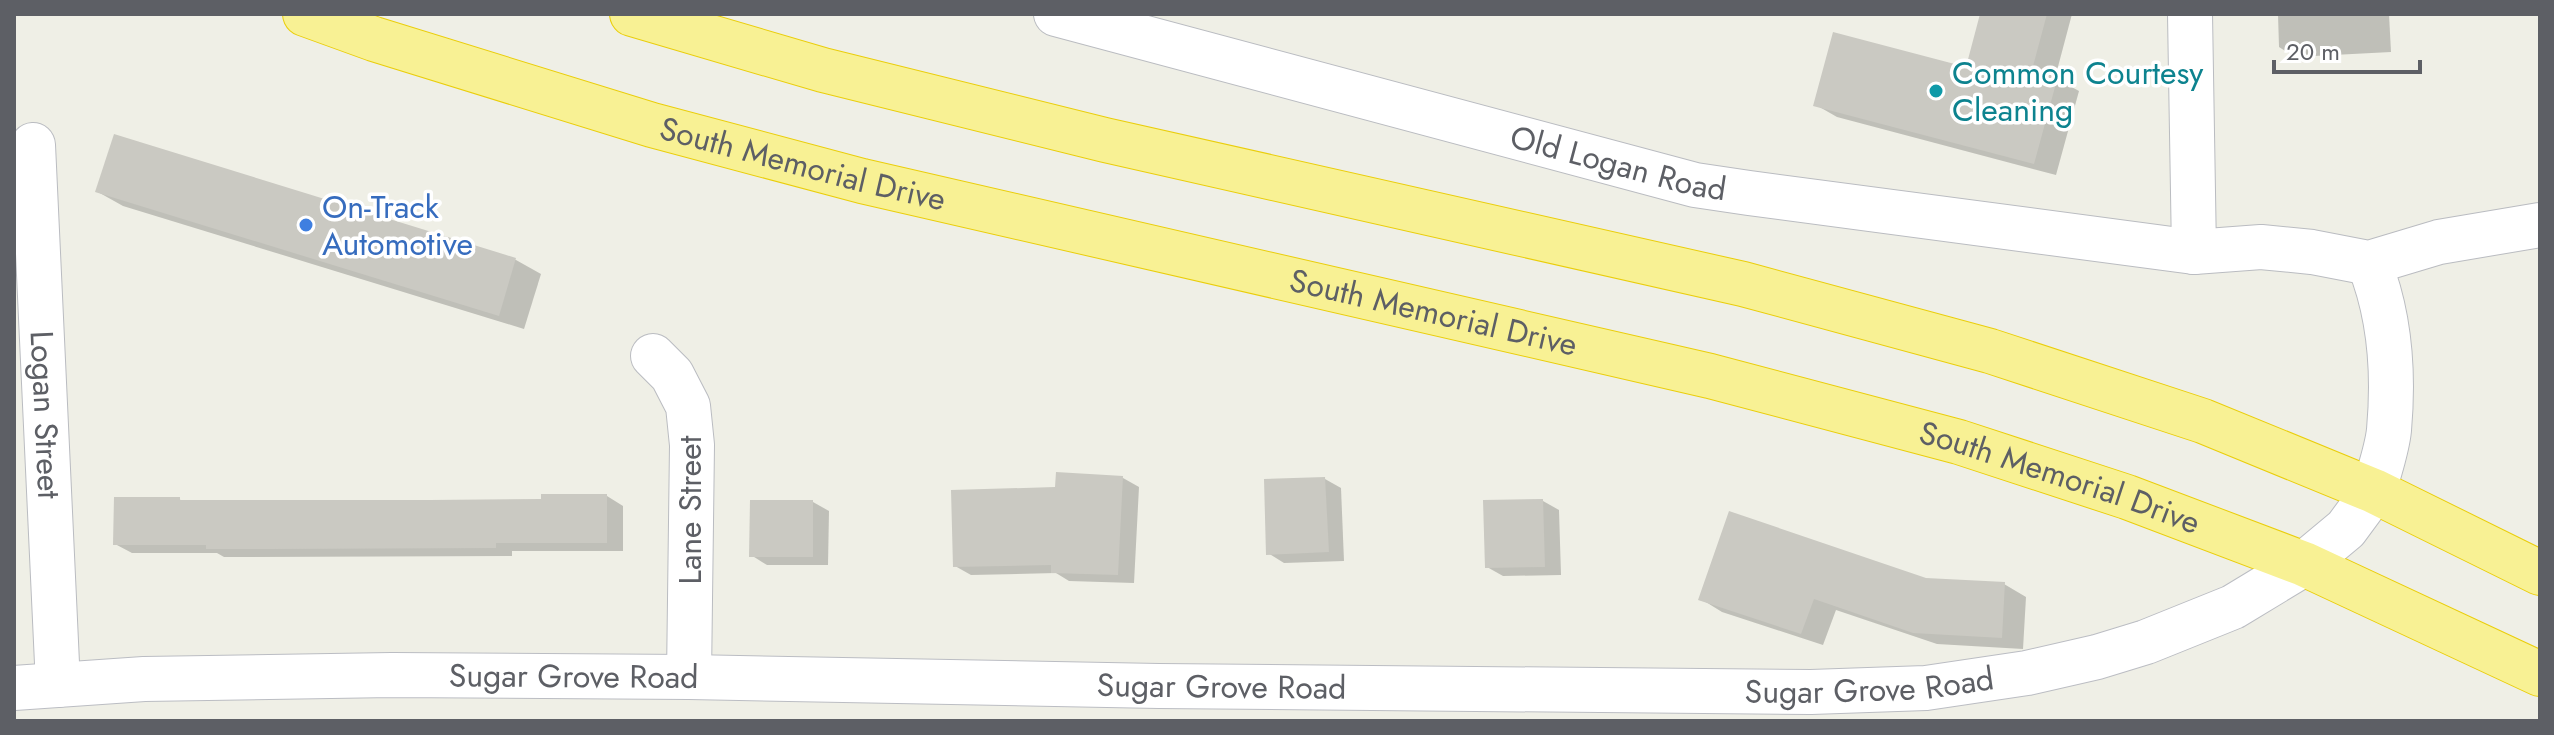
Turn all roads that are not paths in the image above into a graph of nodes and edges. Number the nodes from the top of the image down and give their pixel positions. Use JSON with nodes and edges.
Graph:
{"nodes":[{"id":1,"x":305,"y":14,"type":"edge"},
{"id":2,"x":632,"y":14,"type":"edge"},
{"id":3,"x":1056,"y":14,"type":"edge"},
{"id":4,"x":2190,"y":14,"type":"edge"},
{"id":5,"x":33,"y":145,"type":"dead end"},
{"id":6,"x":2540,"y":225,"type":"edge"},
{"id":7,"x":2194,"y":252,"type":"junction"},
{"id":8,"x":2369,"y":263,"type":"junction"},
{"id":9,"x":653,"y":356,"type":"dead end"},
{"id":10,"x":2374,"y":491,"type":"junction"},
{"id":11,"x":2304,"y":564,"type":"junction"},
{"id":12,"x":2540,"y":573,"type":"edge"},
{"id":13,"x":2540,"y":674,"type":"edge"},
{"id":14,"x":689,"y":677,"type":"junction"},
{"id":15,"x":58,"y":685,"type":"junction"},
{"id":16,"x":14,"y":688,"type":"edge"}],
"edges":[{"from":1,"to":11,"type":"highway","name":"South Memorial Drive"},
{"from":2,"to":10,"type":"highway"},
{"from":3,"to":7,"type":"street","name":"Old Logan Road"},
{"from":4,"to":7,"type":"street"},
{"from":5,"to":15,"type":"street","name":"Logan Street"},
{"from":6,"to":8,"type":"street"},
{"from":7,"to":8,"type":"street","name":"Old Logan Road"},
{"from":8,"to":10,"type":"street"},
{"from":9,"to":14,"type":"street","name":"Lane Street"},
{"from":10,"to":11,"type":"street","name":"Sugar Grove Road"},
{"from":10,"to":12,"type":"highway"},
{"from":11,"to":13,"type":"highway","name":"South Memorial Drive"},
{"from":11,"to":14,"type":"street","name":"Sugar Grove Road"},
{"from":14,"to":15,"type":"street","name":"Sugar Grove Road"},
{"from":15,"to":16,"type":"street","name":"Sugar Grove Road"}]}
